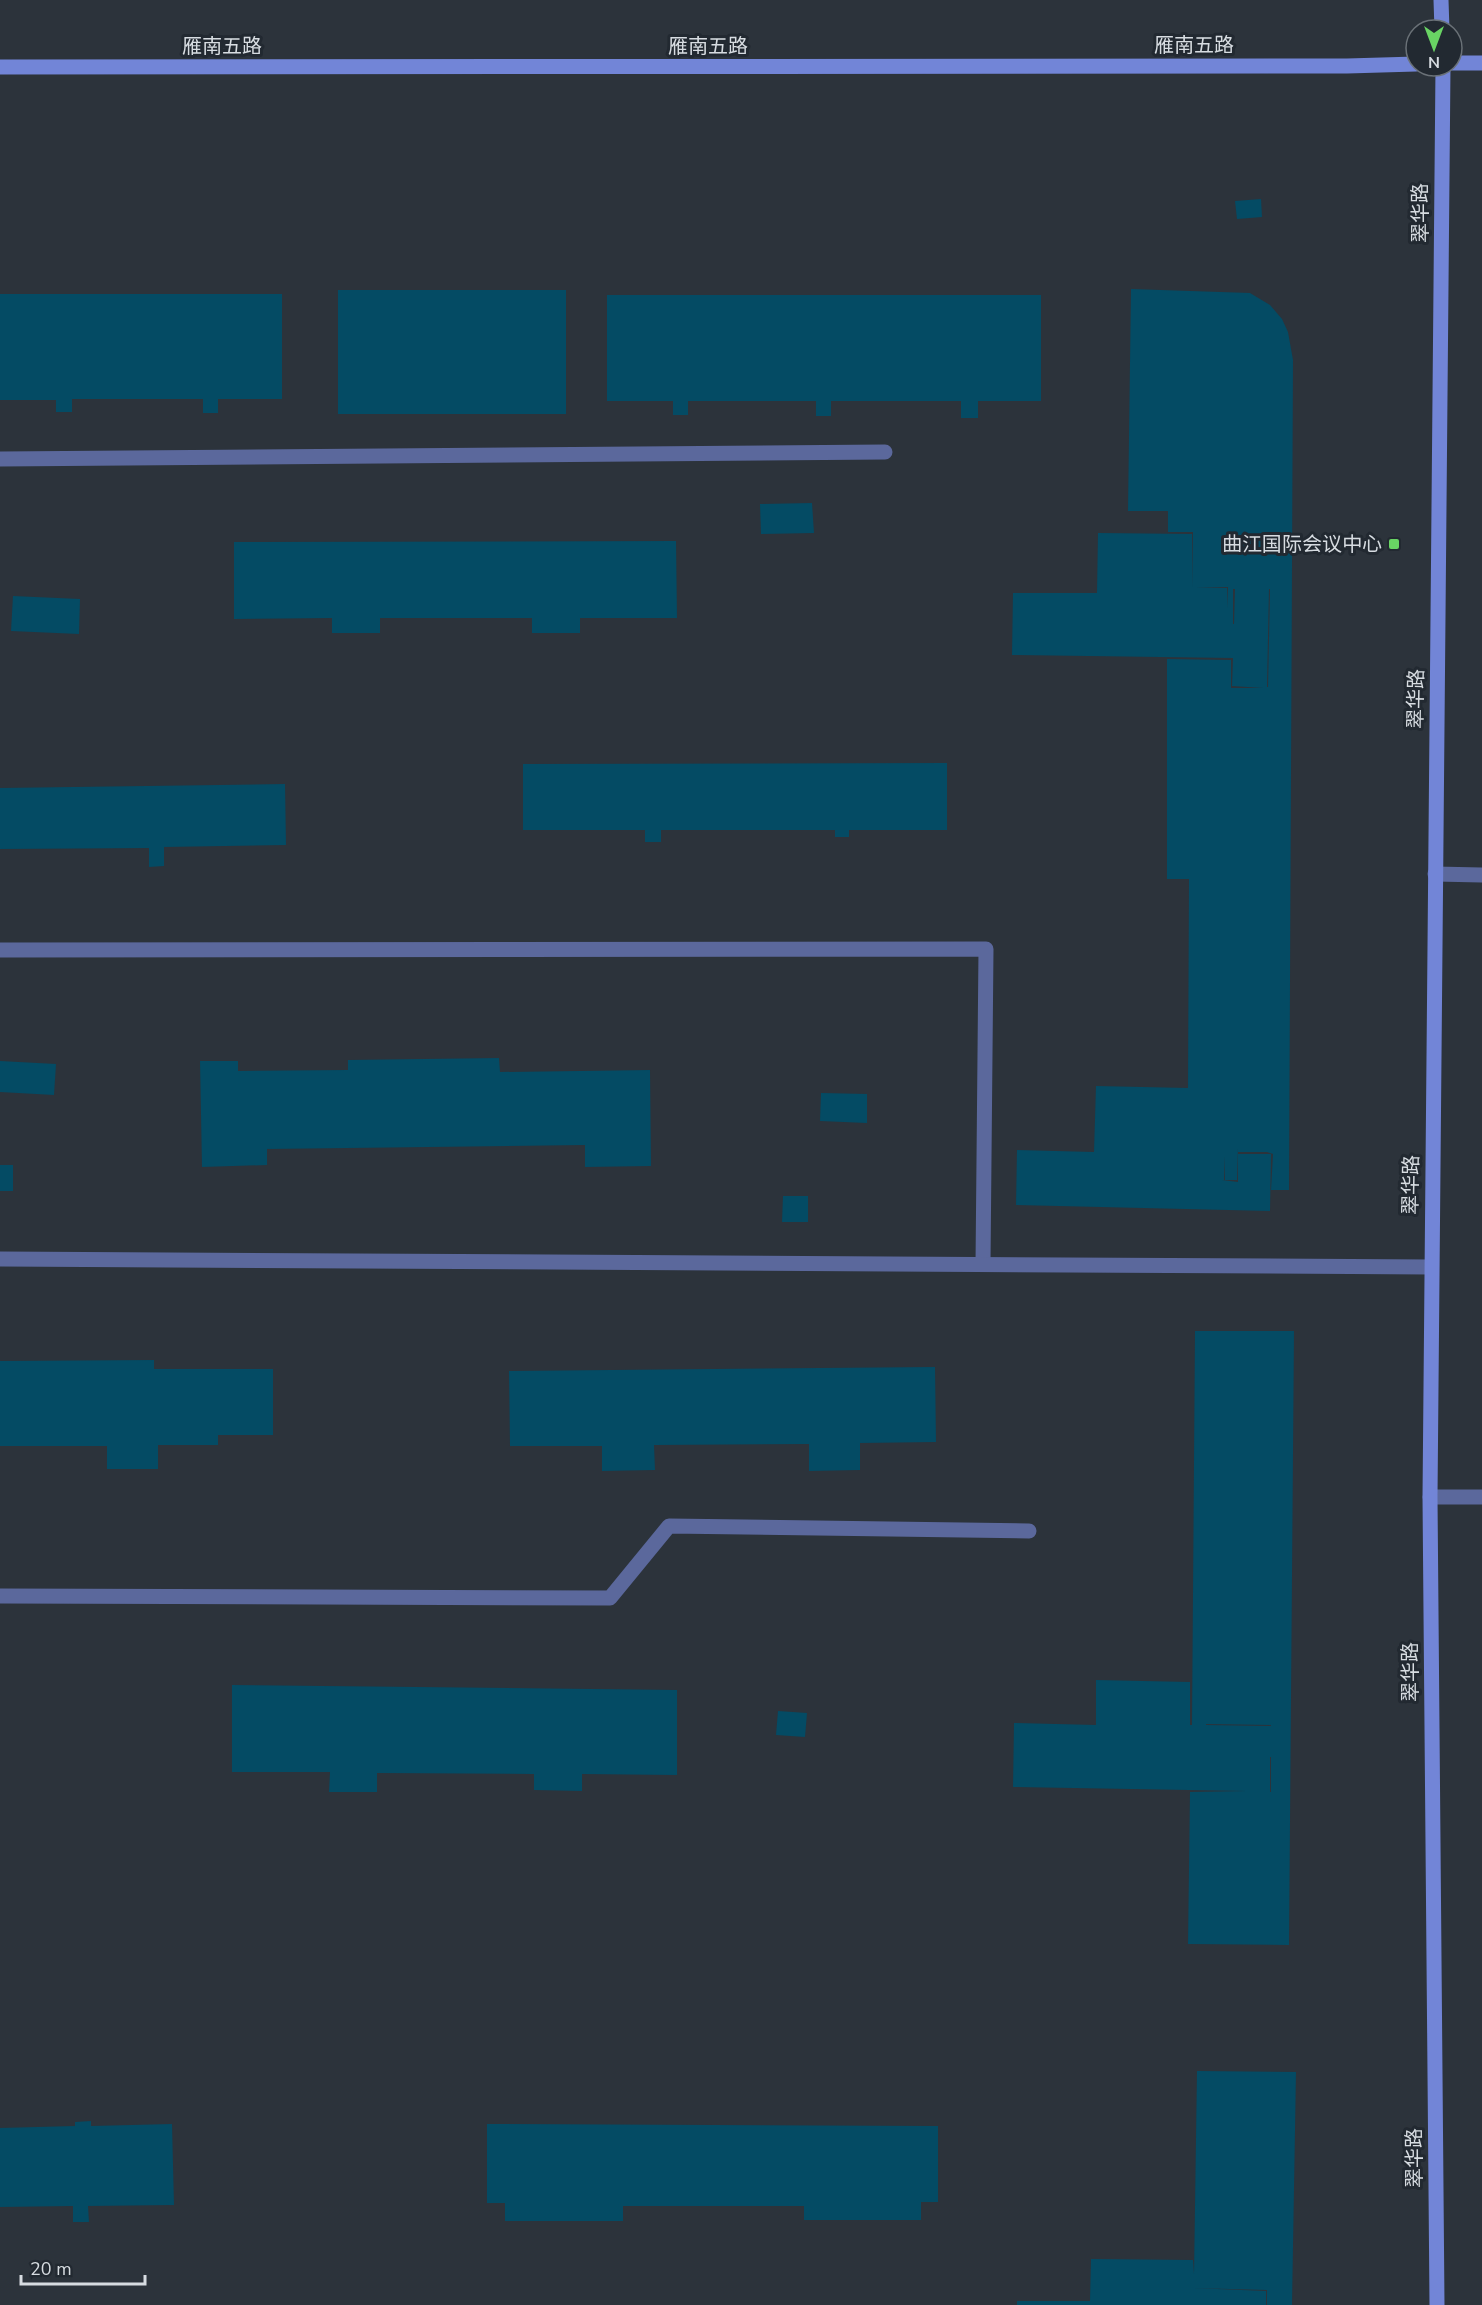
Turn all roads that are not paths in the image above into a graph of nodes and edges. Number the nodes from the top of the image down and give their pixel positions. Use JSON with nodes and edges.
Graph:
{"nodes":[{"id":1,"x":1441,"y":0,"type":"edge"},
{"id":2,"x":1442,"y":18,"type":"edge"},
{"id":3,"x":1464,"y":63,"type":"edge"},
{"id":4,"x":1482,"y":63,"type":"edge"},
{"id":5,"x":1404,"y":64,"type":"edge"},
{"id":6,"x":0,"y":67,"type":"edge"},
{"id":7,"x":1443,"y":78,"type":"edge"},
{"id":8,"x":885,"y":452,"type":"dead end"},
{"id":9,"x":0,"y":459,"type":"edge"},
{"id":10,"x":1435,"y":874,"type":"junction"},
{"id":11,"x":1482,"y":875,"type":"edge"},
{"id":12,"x":0,"y":950,"type":"edge"},
{"id":13,"x":0,"y":1259,"type":"edge"},
{"id":14,"x":983,"y":1264,"type":"junction"},
{"id":15,"x":1431,"y":1267,"type":"junction"},
{"id":16,"x":1430,"y":1497,"type":"junction"},
{"id":17,"x":1482,"y":1497,"type":"edge"},
{"id":18,"x":1029,"y":1531,"type":"dead end"},
{"id":19,"x":0,"y":1596,"type":"edge"},
{"id":20,"x":1437,"y":2305,"type":"edge"}],
"edges":[{"from":1,"to":2,"type":"main road"},
{"from":3,"to":4,"type":"main road"},
{"from":5,"to":6,"type":"main road","name":"雁南五路"},
{"from":7,"to":10,"type":"main road","name":"翠华路"},
{"from":8,"to":9,"type":"street"},
{"from":10,"to":11,"type":"street"},
{"from":10,"to":15,"type":"main road","name":"翠华路"},
{"from":12,"to":14,"type":"street"},
{"from":13,"to":14,"type":"street"},
{"from":14,"to":15,"type":"street"},
{"from":15,"to":16,"type":"main road","name":"翠华路"},
{"from":16,"to":17,"type":"street"},
{"from":16,"to":20,"type":"main road","name":"翠华路"},
{"from":18,"to":19,"type":"street"}]}
